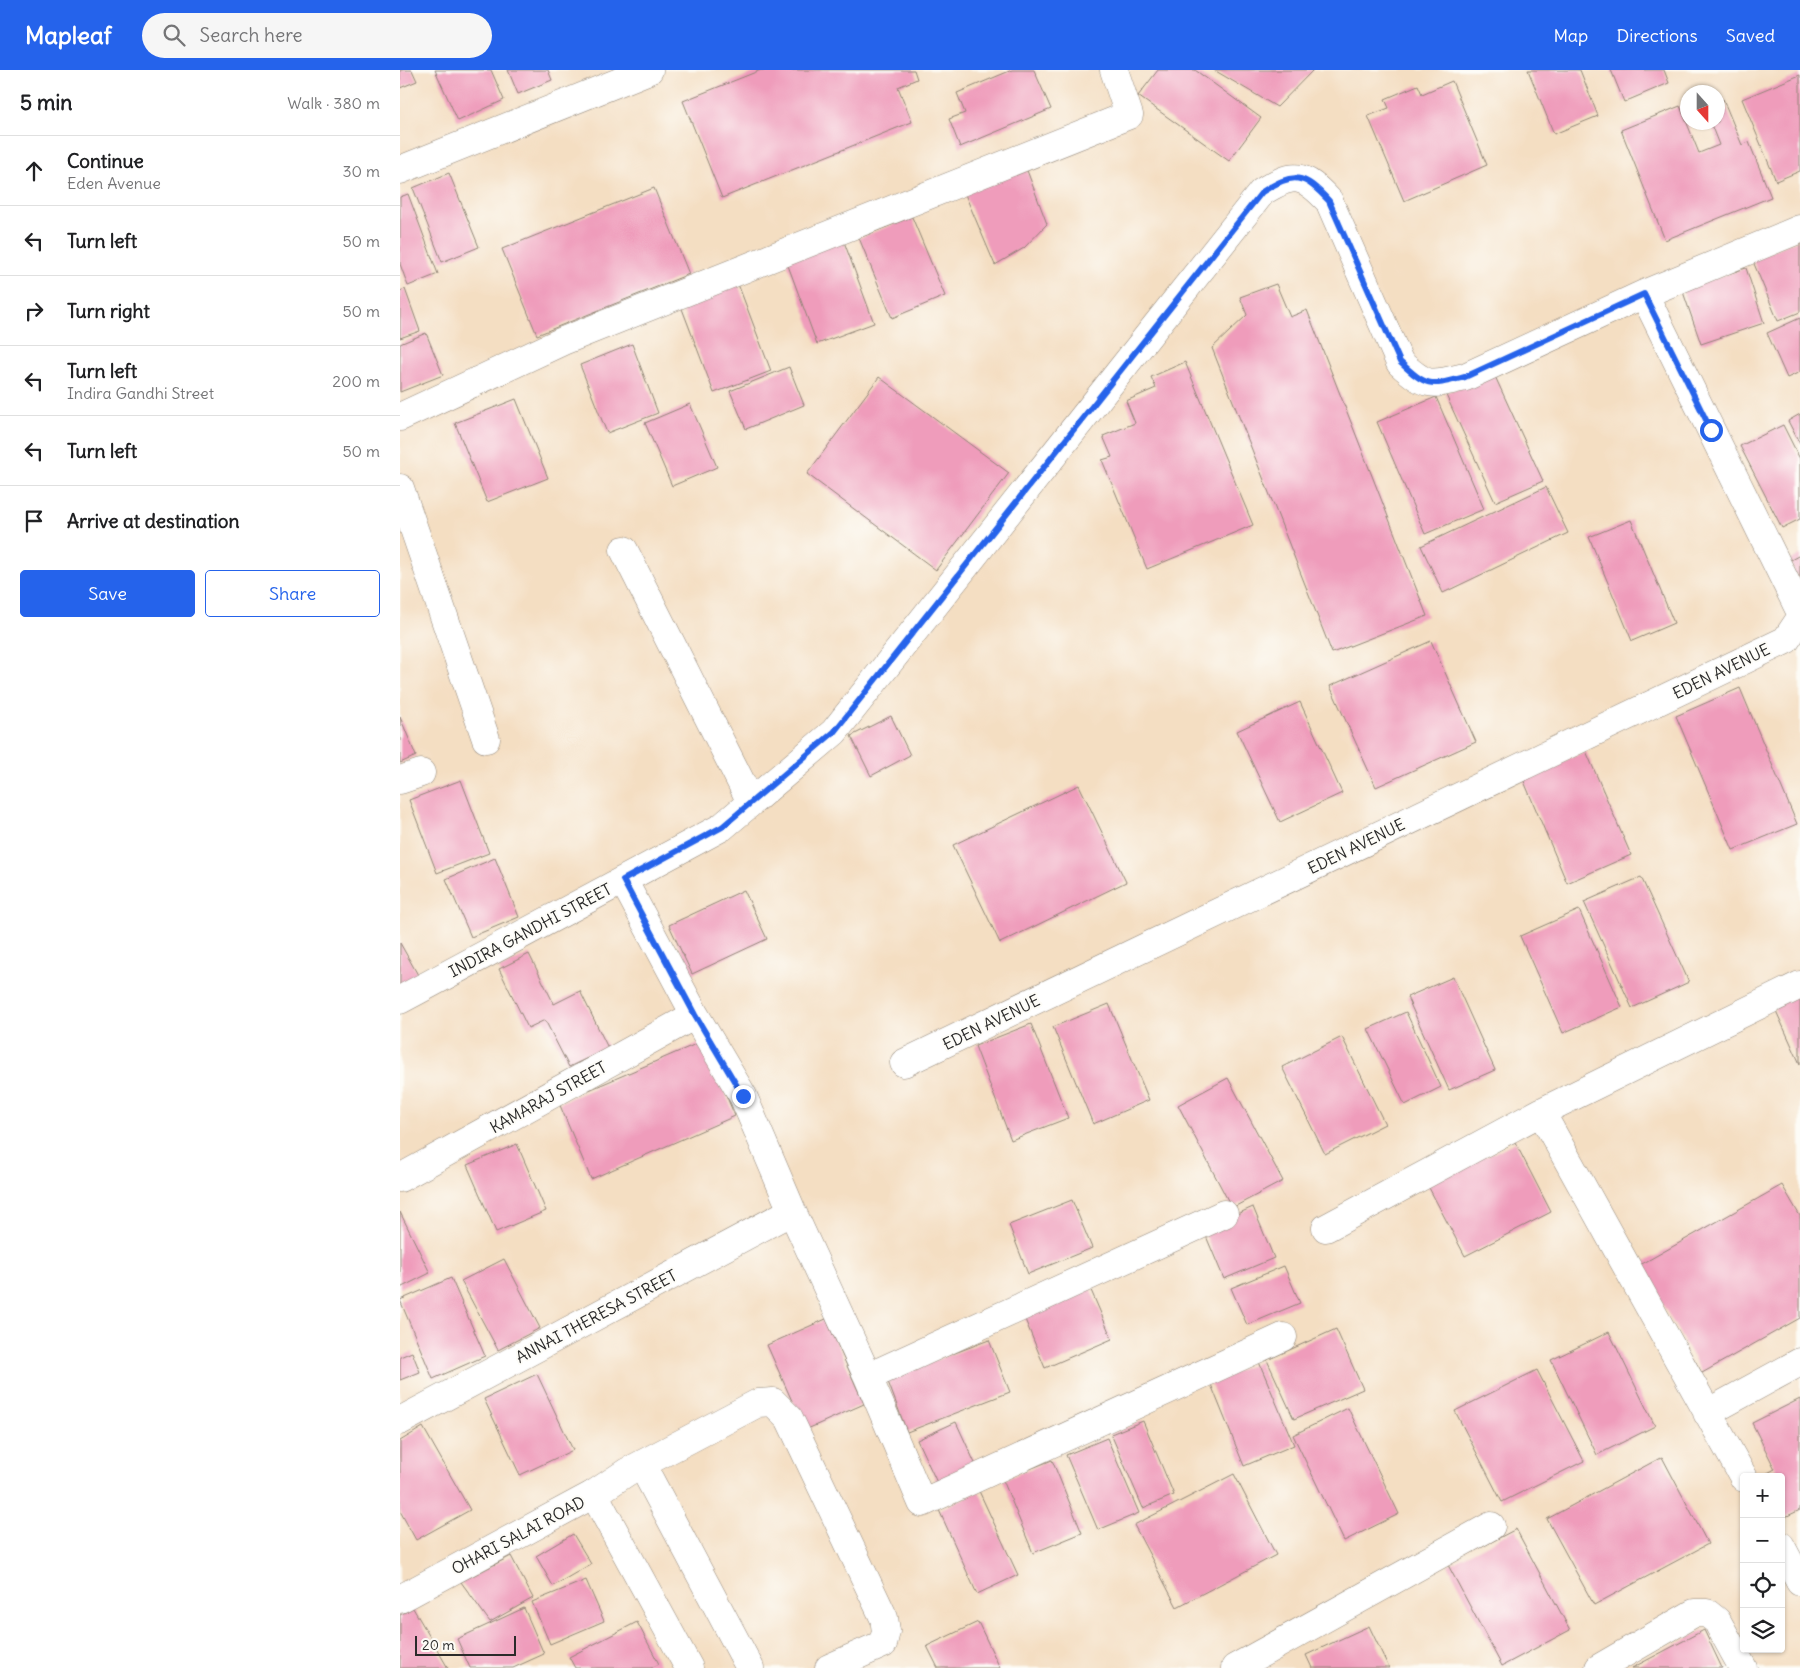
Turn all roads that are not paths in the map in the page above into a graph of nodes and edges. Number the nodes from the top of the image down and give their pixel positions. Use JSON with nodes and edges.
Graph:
{"nodes":[{"id":1,"x":649,"y":70,"type":"edge"},
{"id":2,"x":1114,"y":70,"type":"edge"},
{"id":3,"x":400,"y":170,"type":"edge"},
{"id":4,"x":1800,"y":229,"type":"edge"},
{"id":5,"x":1644,"y":294,"type":"junction"},
{"id":6,"x":400,"y":417,"type":"edge"},
{"id":7,"x":400,"y":488,"type":"edge"},
{"id":8,"x":624,"y":550,"type":"dead end"},
{"id":9,"x":1800,"y":611,"type":"edge"},
{"id":10,"x":1800,"y":619,"type":"edge"},
{"id":11,"x":486,"y":739,"type":"dead end"},
{"id":12,"x":751,"y":802,"type":"junction"},
{"id":13,"x":623,"y":880,"type":"junction"},
{"id":14,"x":1800,"y":986,"type":"edge"},
{"id":15,"x":400,"y":1000,"type":"edge"},
{"id":16,"x":695,"y":1015,"type":"junction"},
{"id":17,"x":904,"y":1064,"type":"dead end"},
{"id":18,"x":1541,"y":1112,"type":"junction"},
{"id":19,"x":400,"y":1178,"type":"edge"},
{"id":20,"x":792,"y":1211,"type":"junction"},
{"id":21,"x":1224,"y":1214,"type":"dead end"},
{"id":22,"x":1326,"y":1228,"type":"dead end"},
{"id":23,"x":1283,"y":1338,"type":"dead end"},
{"id":24,"x":1800,"y":1362,"type":"edge"},
{"id":25,"x":868,"y":1376,"type":"junction"},
{"id":26,"x":1707,"y":1413,"type":"junction"},
{"id":27,"x":400,"y":1421,"type":"edge"},
{"id":28,"x":642,"y":1465,"type":"junction"},
{"id":29,"x":1741,"y":1473,"type":"edge"},
{"id":30,"x":594,"y":1494,"type":"junction"},
{"id":31,"x":1491,"y":1526,"type":"dead end"},
{"id":32,"x":1785,"y":1554,"type":"edge"},
{"id":33,"x":1800,"y":1582,"type":"edge"},
{"id":34,"x":400,"y":1599,"type":"edge"},
{"id":35,"x":689,"y":1668,"type":"edge"},
{"id":36,"x":750,"y":1668,"type":"edge"},
{"id":37,"x":829,"y":1668,"type":"edge"},
{"id":38,"x":1235,"y":1668,"type":"edge"},
{"id":39,"x":1599,"y":1668,"type":"edge"},
{"id":40,"x":1743,"y":1668,"type":"edge"}],
"edges":[{"from":1,"to":3,"type":"street"},
{"from":2,"to":6,"type":"street"},
{"from":4,"to":5,"type":"street"},
{"from":5,"to":9,"type":"street"},
{"from":5,"to":12,"type":"street","name":"INDIRA GANDHI STREET"},
{"from":7,"to":11,"type":"street"},
{"from":8,"to":12,"type":"street"},
{"from":10,"to":17,"type":"street","name":"EDEN AVENUE"},
{"from":12,"to":13,"type":"street","name":"INDIRA GANDHI STREET"},
{"from":13,"to":15,"type":"street","name":"INDIRA GANDHI STREET"},
{"from":13,"to":16,"type":"street"},
{"from":14,"to":18,"type":"street"},
{"from":16,"to":19,"type":"street","name":"KAMARAJ STREET"},
{"from":16,"to":20,"type":"street"},
{"from":18,"to":22,"type":"street"},
{"from":18,"to":26,"type":"street"},
{"from":20,"to":25,"type":"street"},
{"from":20,"to":27,"type":"street","name":"ANNAI THERESA STREET"},
{"from":21,"to":25,"type":"street"},
{"from":23,"to":25,"type":"street"},
{"from":24,"to":26,"type":"street"},
{"from":26,"to":29,"type":"street"},
{"from":28,"to":30,"type":"street"},
{"from":28,"to":36,"type":"street"},
{"from":28,"to":37,"type":"street"},
{"from":30,"to":34,"type":"street","name":"OHARI SALAI ROAD"},
{"from":30,"to":35,"type":"street","name":"OHARI SALAI ROAD"},
{"from":31,"to":38,"type":"street"},
{"from":32,"to":33,"type":"street"},
{"from":39,"to":40,"type":"street"}]}
